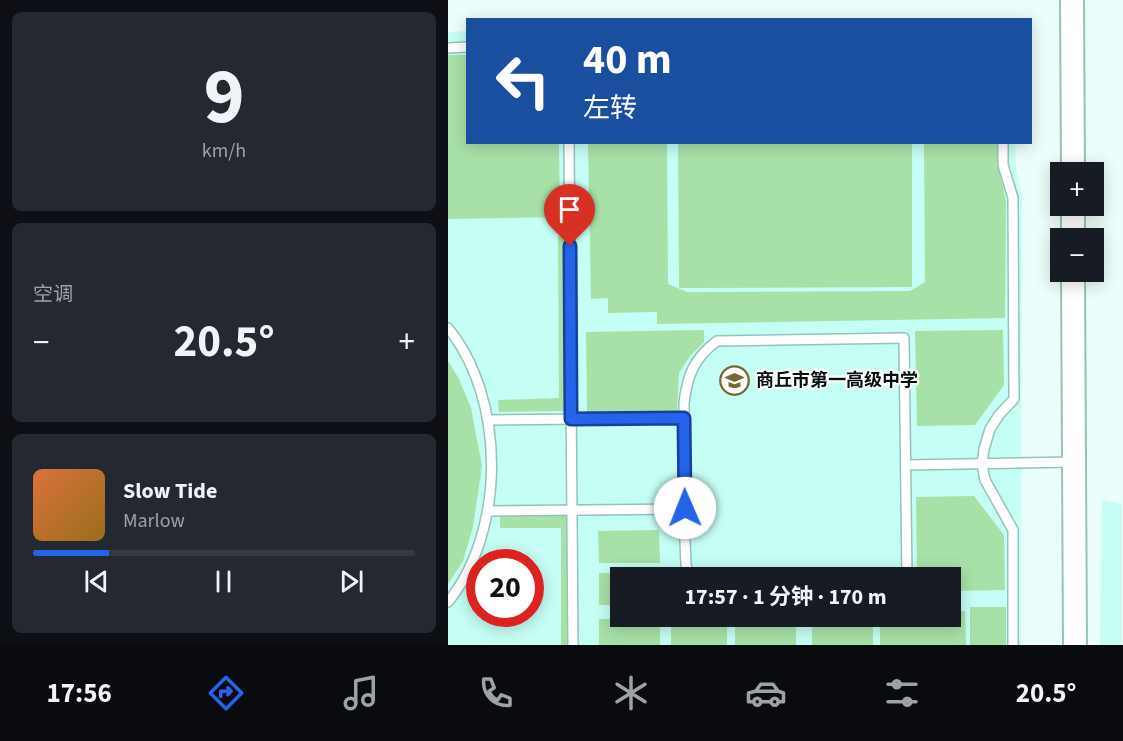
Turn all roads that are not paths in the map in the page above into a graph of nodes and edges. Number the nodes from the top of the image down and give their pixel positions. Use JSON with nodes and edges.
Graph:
{"nodes":[{"id":1,"x":1072,"y":0,"type":"edge"},
{"id":2,"x":466,"y":47,"type":"edge"},
{"id":3,"x":448,"y":48,"type":"edge"},
{"id":4,"x":569,"y":144,"type":"edge"},
{"id":5,"x":1003,"y":144,"type":"edge"},
{"id":6,"x":1073,"y":162,"type":"edge"},
{"id":7,"x":1073,"y":282,"type":"edge"},
{"id":8,"x":448,"y":328,"type":"edge"},
{"id":9,"x":684,"y":418,"type":"junction"},
{"id":10,"x":571,"y":419,"type":"junction"},
{"id":11,"x":488,"y":420,"type":"junction"},
{"id":12,"x":1074,"y":462,"type":"junction"},
{"id":13,"x":982,"y":464,"type":"junction"},
{"id":14,"x":906,"y":465,"type":"junction"},
{"id":15,"x":685,"y":508,"type":"junction"},
{"id":16,"x":572,"y":510,"type":"junction"},
{"id":17,"x":488,"y":511,"type":"junction"},
{"id":18,"x":687,"y":567,"type":"edge"},
{"id":19,"x":907,"y":567,"type":"edge"},
{"id":20,"x":448,"y":602,"type":"edge"},
{"id":21,"x":573,"y":645,"type":"edge"},
{"id":22,"x":1013,"y":645,"type":"edge"},
{"id":23,"x":1075,"y":645,"type":"edge"}],
"edges":[{"from":1,"to":6,"type":"street"},
{"from":2,"to":3,"type":"lane"},
{"from":4,"to":10,"type":"lane"},
{"from":5,"to":13,"type":"lane"},
{"from":7,"to":12,"type":"street"},
{"from":8,"to":11,"type":"lane"},
{"from":9,"to":10,"type":"lane"},
{"from":9,"to":14,"type":"lane"},
{"from":9,"to":15,"type":"lane"},
{"from":10,"to":11,"type":"lane"},
{"from":10,"to":16,"type":"lane"},
{"from":11,"to":17,"type":"lane"},
{"from":12,"to":13,"type":"lane"},
{"from":12,"to":23,"type":"street"},
{"from":13,"to":14,"type":"lane"},
{"from":13,"to":22,"type":"lane"},
{"from":14,"to":19,"type":"lane"},
{"from":15,"to":16,"type":"lane"},
{"from":15,"to":18,"type":"lane"},
{"from":16,"to":17,"type":"lane"},
{"from":16,"to":21,"type":"lane"},
{"from":17,"to":20,"type":"lane"}]}
